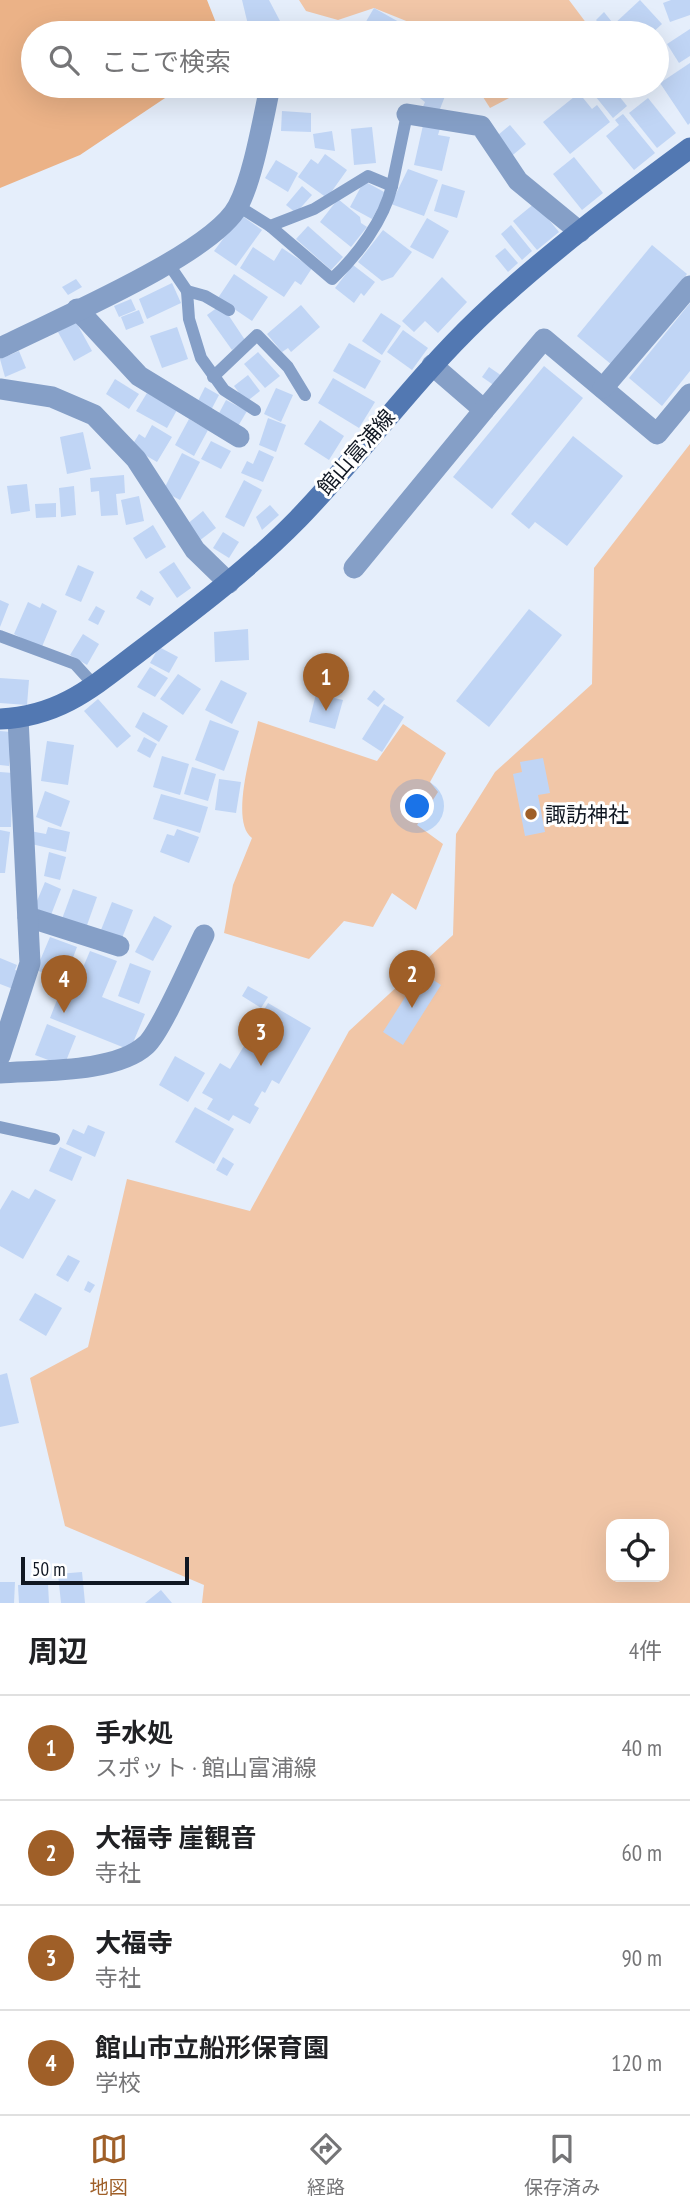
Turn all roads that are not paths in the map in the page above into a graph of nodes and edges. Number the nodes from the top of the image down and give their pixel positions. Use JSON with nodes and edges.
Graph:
{"nodes":[{"id":1,"x":267,"y":98,"type":"edge"},
{"id":2,"x":407,"y":114,"type":"joint"},
{"id":3,"x":690,"y":148,"type":"edge"},
{"id":4,"x":392,"y":186,"type":"junction"},
{"id":5,"x":238,"y":206,"type":"junction"},
{"id":6,"x":270,"y":226,"type":"junction"},
{"id":7,"x":580,"y":232,"type":"junction"},
{"id":8,"x":168,"y":263,"type":"junction"},
{"id":9,"x":690,"y":286,"type":"edge"},
{"id":10,"x":187,"y":291,"type":"junction"},
{"id":11,"x":77,"y":309,"type":"junction"},
{"id":12,"x":229,"y":310,"type":"dead end"},
{"id":13,"x":0,"y":348,"type":"edge"},
{"id":14,"x":432,"y":365,"type":"junction"},
{"id":15,"x":213,"y":377,"type":"junction"},
{"id":16,"x":603,"y":388,"type":"junction"},
{"id":17,"x":0,"y":389,"type":"edge"},
{"id":18,"x":690,"y":394,"type":"edge"},
{"id":19,"x":305,"y":395,"type":"dead end"},
{"id":20,"x":255,"y":410,"type":"dead end"},
{"id":21,"x":484,"y":410,"type":"junction"},
{"id":22,"x":239,"y":437,"type":"dead end"},
{"id":23,"x":354,"y":568,"type":"dead end"},
{"id":24,"x":229,"y":583,"type":"junction"},
{"id":25,"x":0,"y":636,"type":"edge"},
{"id":26,"x":94,"y":685,"type":"junction"},
{"id":27,"x":9,"y":718,"type":"edge"},
{"id":28,"x":28,"y":917,"type":"junction"},
{"id":29,"x":204,"y":935,"type":"dead end"},
{"id":30,"x":119,"y":946,"type":"dead end"},
{"id":31,"x":0,"y":1056,"type":"edge"},
{"id":32,"x":0,"y":1073,"type":"edge"},
{"id":33,"x":0,"y":1126,"type":"edge"},
{"id":34,"x":54,"y":1139,"type":"dead end"}],
"edges":[{"from":1,"to":5,"type":"street"},
{"from":2,"to":4,"type":"lane"},
{"from":2,"to":7,"type":"street"},
{"from":3,"to":7,"type":"main road","name":"館山富浦線"},
{"from":4,"to":6,"type":"lane"},
{"from":4,"to":6,"type":"lane"},
{"from":5,"to":6,"type":"lane"},
{"from":5,"to":8,"type":"street"},
{"from":7,"to":14,"type":"main road","name":"館山富浦線"},
{"from":8,"to":10,"type":"lane"},
{"from":8,"to":11,"type":"street"},
{"from":9,"to":16,"type":"street"},
{"from":10,"to":12,"type":"lane"},
{"from":10,"to":15,"type":"lane"},
{"from":11,"to":13,"type":"street"},
{"from":11,"to":22,"type":"street"},
{"from":14,"to":21,"type":"street"},
{"from":14,"to":24,"type":"main road","name":"館山富浦線"},
{"from":15,"to":19,"type":"lane"},
{"from":15,"to":20,"type":"lane"},
{"from":16,"to":18,"type":"street"},
{"from":16,"to":21,"type":"street"},
{"from":17,"to":24,"type":"street"},
{"from":21,"to":23,"type":"street"},
{"from":24,"to":26,"type":"main road","name":"館山富浦線"},
{"from":25,"to":26,"type":"lane"},
{"from":26,"to":27,"type":"main road","name":"館山富浦線"},
{"from":27,"to":28,"type":"street"},
{"from":28,"to":30,"type":"street"},
{"from":28,"to":31,"type":"street"},
{"from":29,"to":32,"type":"street"},
{"from":33,"to":34,"type":"lane"}]}
